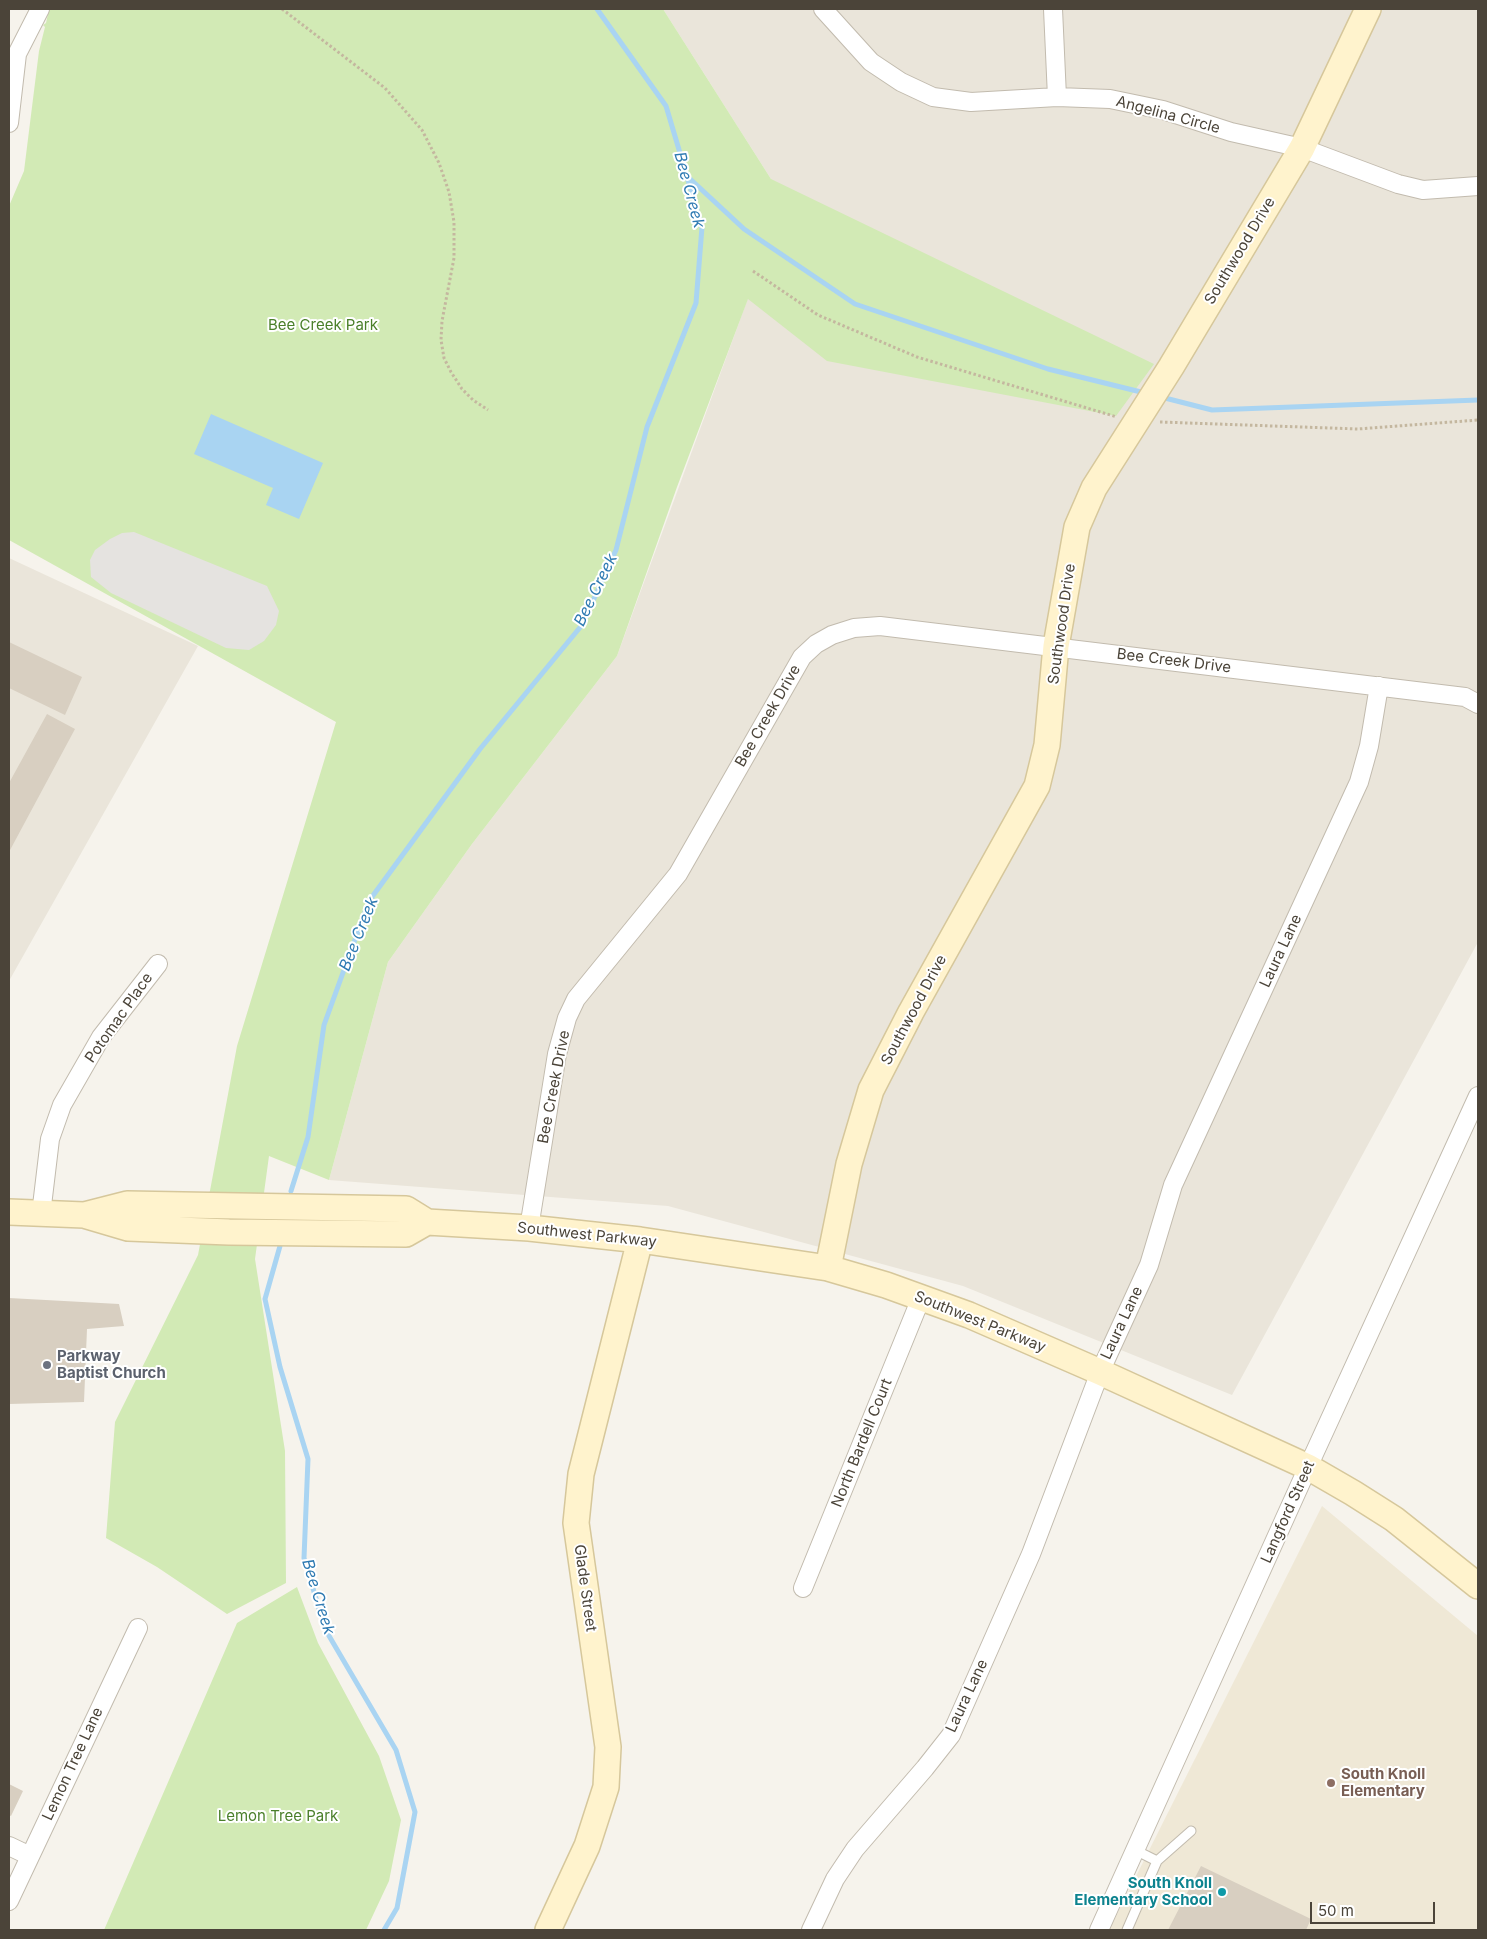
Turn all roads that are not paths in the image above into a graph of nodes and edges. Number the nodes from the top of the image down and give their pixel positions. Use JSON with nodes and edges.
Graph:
{"nodes":[{"id":1,"x":40,"y":9,"type":"edge"},
{"id":2,"x":823,"y":9,"type":"edge"},
{"id":3,"x":1053,"y":9,"type":"edge"},
{"id":4,"x":1368,"y":9,"type":"edge"},
{"id":5,"x":1057,"y":97,"type":"junction"},
{"id":6,"x":9,"y":123,"type":"edge"},
{"id":7,"x":1302,"y":148,"type":"junction"},
{"id":8,"x":1478,"y":186,"type":"edge"},
{"id":9,"x":1056,"y":646,"type":"junction"},
{"id":10,"x":1379,"y":686,"type":"junction"},
{"id":11,"x":1478,"y":704,"type":"edge"},
{"id":12,"x":158,"y":964,"type":"dead end"},
{"id":13,"x":1478,"y":1096,"type":"edge"},
{"id":14,"x":9,"y":1212,"type":"edge"},
{"id":15,"x":41,"y":1214,"type":"junction"},
{"id":16,"x":530,"y":1228,"type":"junction"},
{"id":17,"x":640,"y":1240,"type":"junction"},
{"id":18,"x":828,"y":1268,"type":"junction"},
{"id":19,"x":921,"y":1298,"type":"junction"},
{"id":20,"x":1100,"y":1372,"type":"junction"},
{"id":21,"x":1308,"y":1467,"type":"junction"},
{"id":22,"x":1478,"y":1586,"type":"edge"},
{"id":23,"x":803,"y":1588,"type":"dead end"},
{"id":24,"x":138,"y":1628,"type":"dead end"},
{"id":25,"x":1191,"y":1832,"type":"dead end"},
{"id":26,"x":9,"y":1846,"type":"edge"},
{"id":27,"x":1136,"y":1850,"type":"junction"},
{"id":28,"x":30,"y":1856,"type":"junction"},
{"id":29,"x":1157,"y":1861,"type":"junction"},
{"id":30,"x":9,"y":1901,"type":"edge"},
{"id":31,"x":548,"y":1930,"type":"edge"},
{"id":32,"x":811,"y":1930,"type":"edge"},
{"id":33,"x":1099,"y":1930,"type":"edge"},
{"id":34,"x":1127,"y":1930,"type":"edge"}],
"edges":[{"from":1,"to":6,"type":"street"},
{"from":2,"to":5,"type":"street","name":"Angelina Circle"},
{"from":3,"to":5,"type":"street"},
{"from":4,"to":7,"type":"street","name":"Southwood Drive"},
{"from":5,"to":7,"type":"street","name":"Angelina Circle"},
{"from":7,"to":8,"type":"street","name":"Angelina Circle"},
{"from":7,"to":9,"type":"street","name":"Southwood Drive"},
{"from":9,"to":10,"type":"street","name":"Bee Creek Drive"},
{"from":9,"to":16,"type":"street","name":"Bee Creek Drive"},
{"from":9,"to":18,"type":"street","name":"Southwood Drive"},
{"from":10,"to":11,"type":"street","name":"Bee Creek Drive"},
{"from":10,"to":20,"type":"street","name":"Laura Lane"},
{"from":12,"to":15,"type":"street","name":"Potomac Place"},
{"from":13,"to":21,"type":"street","name":"Langford Street"},
{"from":14,"to":15,"type":"street","name":"Southwest Parkway"},
{"from":15,"to":16,"type":"street","name":"Southwest Parkway"},
{"from":16,"to":17,"type":"street","name":"Southwest Parkway"},
{"from":17,"to":18,"type":"street","name":"Southwest Parkway"},
{"from":17,"to":31,"type":"street","name":"Glade Street"},
{"from":18,"to":19,"type":"street","name":"Southwest Parkway"},
{"from":19,"to":20,"type":"street","name":"Southwest Parkway"},
{"from":19,"to":23,"type":"street","name":"North Bardell Court"},
{"from":20,"to":21,"type":"street","name":"Southwest Parkway"},
{"from":20,"to":32,"type":"street","name":"Laura Lane"},
{"from":21,"to":22,"type":"street","name":"Southwest Parkway"},
{"from":21,"to":27,"type":"street","name":"Langford Street"},
{"from":24,"to":28,"type":"street","name":"Lemon Tree Lane"},
{"from":25,"to":29,"type":"lane"},
{"from":26,"to":28,"type":"street"},
{"from":27,"to":29,"type":"lane"},
{"from":27,"to":33,"type":"street","name":"Langford Street"},
{"from":28,"to":30,"type":"street","name":"Lemon Tree Lane"},
{"from":29,"to":34,"type":"lane"}]}
